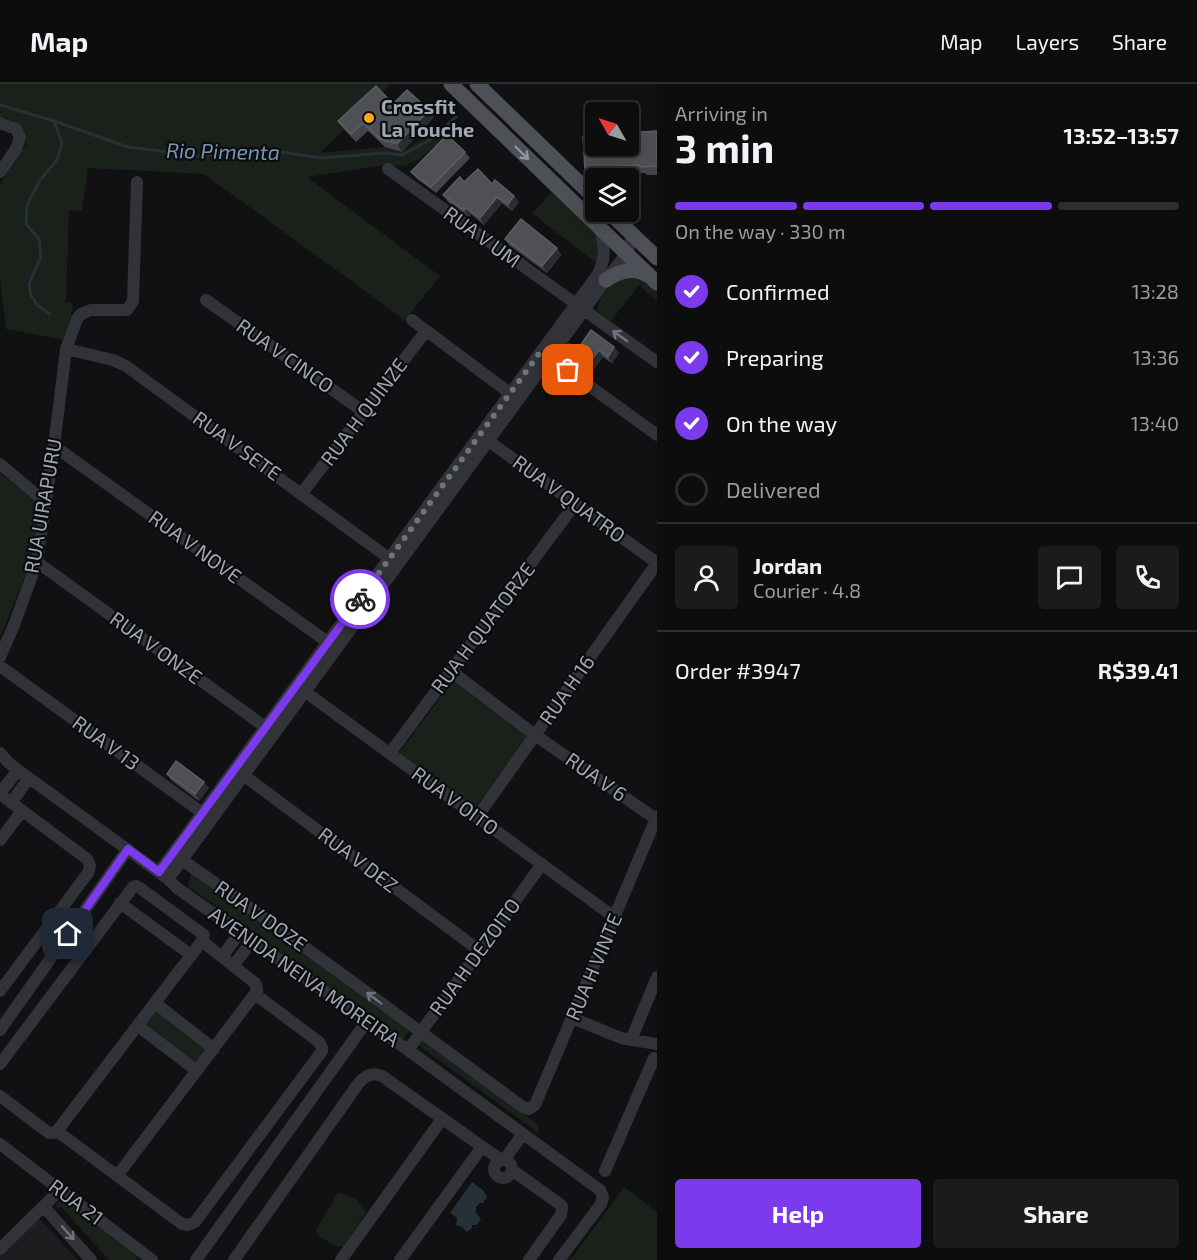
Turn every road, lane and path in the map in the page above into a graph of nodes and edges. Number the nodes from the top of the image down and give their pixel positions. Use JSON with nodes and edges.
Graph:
{"nodes":[{"id":1,"x":451,"y":84,"type":"edge"},
{"id":2,"x":477,"y":84,"type":"edge"},
{"id":3,"x":0,"y":123,"type":"edge"},
{"id":4,"x":388,"y":169,"type":"dead end"},
{"id":5,"x":0,"y":172,"type":"edge"},
{"id":6,"x":136,"y":182,"type":"dead end"},
{"id":7,"x":585,"y":188,"type":"edge"},
{"id":8,"x":619,"y":222,"type":"edge"},
{"id":9,"x":599,"y":227,"type":"junction"},
{"id":10,"x":633,"y":235,"type":"junction"},
{"id":11,"x":626,"y":254,"type":"junction"},
{"id":12,"x":657,"y":258,"type":"edge"},
{"id":13,"x":606,"y":280,"type":"junction"},
{"id":14,"x":653,"y":280,"type":"edge"},
{"id":15,"x":206,"y":300,"type":"dead end"},
{"id":16,"x":580,"y":307,"type":"junction"},
{"id":17,"x":412,"y":320,"type":"dead end"},
{"id":18,"x":426,"y":330,"type":"junction"},
{"id":19,"x":66,"y":349,"type":"junction"},
{"id":20,"x":546,"y":354,"type":"junction"},
{"id":21,"x":657,"y":362,"type":"edge"},
{"id":22,"x":514,"y":397,"type":"junction"},
{"id":23,"x":364,"y":412,"type":"junction"},
{"id":24,"x":657,"y":435,"type":"edge"},
{"id":25,"x":484,"y":438,"type":"junction"},
{"id":26,"x":54,"y":446,"type":"junction"},
{"id":27,"x":0,"y":464,"type":"edge"},
{"id":28,"x":302,"y":493,"type":"junction"},
{"id":29,"x":45,"y":501,"type":"junction"},
{"id":30,"x":575,"y":504,"type":"junction"},
{"id":31,"x":394,"y":561,"type":"junction"},
{"id":32,"x":37,"y":562,"type":"junction"},
{"id":33,"x":657,"y":563,"type":"edge"},
{"id":34,"x":332,"y":646,"type":"junction"},
{"id":35,"x":0,"y":657,"type":"edge"},
{"id":36,"x":0,"y":666,"type":"edge"},
{"id":37,"x":451,"y":671,"type":"junction"},
{"id":38,"x":301,"y":688,"type":"junction"},
{"id":39,"x":270,"y":730,"type":"junction"},
{"id":40,"x":535,"y":735,"type":"junction"},
{"id":41,"x":0,"y":753,"type":"edge"},
{"id":42,"x":390,"y":753,"type":"junction"},
{"id":43,"x":9,"y":764,"type":"edge"},
{"id":44,"x":239,"y":772,"type":"junction"},
{"id":45,"x":29,"y":778,"type":"junction"},
{"id":46,"x":2,"y":790,"type":"edge"},
{"id":47,"x":16,"y":807,"type":"junction"},
{"id":48,"x":207,"y":817,"type":"junction"},
{"id":49,"x":477,"y":817,"type":"junction"},
{"id":50,"x":656,"y":817,"type":"edge"},
{"id":51,"x":0,"y":840,"type":"edge"},
{"id":52,"x":128,"y":849,"type":"junction"},
{"id":53,"x":176,"y":859,"type":"junction"},
{"id":54,"x":542,"y":864,"type":"junction"},
{"id":55,"x":164,"y":876,"type":"junction"},
{"id":56,"x":120,"y":903,"type":"junction"},
{"id":57,"x":615,"y":917,"type":"junction"},
{"id":58,"x":240,"y":932,"type":"junction"},
{"id":59,"x":202,"y":941,"type":"junction"},
{"id":60,"x":252,"y":941,"type":"junction"},
{"id":61,"x":480,"y":951,"type":"junction"},
{"id":62,"x":191,"y":955,"type":"junction"},
{"id":63,"x":222,"y":957,"type":"junction"},
{"id":64,"x":233,"y":966,"type":"junction"},
{"id":65,"x":657,"y":977,"type":"edge"},
{"id":66,"x":0,"y":991,"type":"edge"},
{"id":67,"x":255,"y":994,"type":"junction"},
{"id":68,"x":155,"y":1003,"type":"junction"},
{"id":69,"x":572,"y":1018,"type":"junction"},
{"id":70,"x":367,"y":1021,"type":"junction"},
{"id":71,"x":138,"y":1026,"type":"junction"},
{"id":72,"x":0,"y":1030,"type":"edge"},
{"id":73,"x":421,"y":1033,"type":"junction"},
{"id":74,"x":631,"y":1040,"type":"junction"},
{"id":75,"x":657,"y":1044,"type":"edge"},
{"id":76,"x":214,"y":1049,"type":"junction"},
{"id":77,"x":408,"y":1050,"type":"junction"},
{"id":78,"x":654,"y":1058,"type":"dead end"},
{"id":79,"x":0,"y":1064,"type":"edge"},
{"id":80,"x":197,"y":1071,"type":"junction"},
{"id":81,"x":643,"y":1084,"type":"junction"},
{"id":82,"x":657,"y":1087,"type":"edge"},
{"id":83,"x":0,"y":1096,"type":"edge"},
{"id":84,"x":524,"y":1107,"type":"joint"},
{"id":85,"x":442,"y":1119,"type":"junction"},
{"id":86,"x":57,"y":1131,"type":"junction"},
{"id":87,"x":526,"y":1137,"type":"junction"},
{"id":88,"x":0,"y":1144,"type":"edge"},
{"id":89,"x":482,"y":1147,"type":"junction"},
{"id":90,"x":507,"y":1164,"type":"junction"},
{"id":91,"x":605,"y":1171,"type":"dead end"},
{"id":92,"x":117,"y":1176,"type":"junction"},
{"id":93,"x":60,"y":1190,"type":"junction"},
{"id":94,"x":44,"y":1207,"type":"junction"},
{"id":95,"x":0,"y":1250,"type":"edge"},
{"id":96,"x":142,"y":1256,"type":"edge"},
{"id":97,"x":91,"y":1260,"type":"edge"},
{"id":98,"x":152,"y":1260,"type":"edge"},
{"id":99,"x":196,"y":1260,"type":"edge"},
{"id":100,"x":234,"y":1260,"type":"edge"},
{"id":101,"x":341,"y":1260,"type":"edge"},
{"id":102,"x":400,"y":1260,"type":"edge"},
{"id":103,"x":529,"y":1260,"type":"edge"},
{"id":104,"x":559,"y":1260,"type":"edge"}],
"edges":[{"from":1,"to":9,"type":"main road","one_way":true},
{"from":2,"to":7,"type":"main road"},
{"from":3,"to":5,"type":"street"},
{"from":4,"to":16,"type":"street","name":"RUA V UM"},
{"from":6,"to":19,"type":"street","name":"RUA UIRAPURU"},
{"from":8,"to":10,"type":"main road"},
{"from":9,"to":11,"type":"main road"},
{"from":9,"to":16,"type":"street"},
{"from":10,"to":11,"type":"street"},
{"from":10,"to":12,"type":"main road"},
{"from":11,"to":13,"type":"street"},
{"from":11,"to":14,"type":"main road"},
{"from":13,"to":14,"type":"main road"},
{"from":13,"to":16,"type":"street"},
{"from":15,"to":23,"type":"street","name":"RUA V CINCO"},
{"from":16,"to":20,"type":"street"},
{"from":21,"to":16,"type":"street","name":"RUA V UM","one_way":true},
{"from":17,"to":18,"type":"street"},
{"from":18,"to":22,"type":"street"},
{"from":18,"to":23,"type":"street","name":"RUA H QUINZE"},
{"from":19,"to":26,"type":"street","name":"RUA UIRAPURU"},
{"from":19,"to":28,"type":"street","name":"RUA V SETE"},
{"from":20,"to":22,"type":"street"},
{"from":20,"to":24,"type":"street"},
{"from":22,"to":25,"type":"street"},
{"from":23,"to":28,"type":"street","name":"RUA H QUINZE"},
{"from":25,"to":30,"type":"street","name":"RUA V QUATRO"},
{"from":25,"to":31,"type":"street"},
{"from":26,"to":29,"type":"street","name":"RUA UIRAPURU"},
{"from":26,"to":34,"type":"street","name":"RUA V NOVE"},
{"from":27,"to":29,"type":"street"},
{"from":28,"to":31,"type":"street","name":"RUA V SETE"},
{"from":29,"to":32,"type":"street","name":"RUA UIRAPURU"},
{"from":30,"to":33,"type":"street","name":"RUA V QUATRO"},
{"from":30,"to":37,"type":"street","name":"RUA H QUATORZE"},
{"from":31,"to":34,"type":"street"},
{"from":32,"to":35,"type":"street","name":"RUA UIRAPURU"},
{"from":32,"to":39,"type":"street","name":"RUA V ONZE"},
{"from":33,"to":40,"type":"street","name":"RUA H 16"},
{"from":34,"to":38,"type":"street"},
{"from":36,"to":48,"type":"street","name":"RUA V 13"},
{"from":37,"to":40,"type":"street","name":"RUA V 6"},
{"from":37,"to":42,"type":"street","name":"RUA H QUATORZE"},
{"from":38,"to":39,"type":"street"},
{"from":38,"to":42,"type":"street","name":"RUA V OITO"},
{"from":39,"to":44,"type":"street"},
{"from":40,"to":49,"type":"street","name":"RUA H 16"},
{"from":40,"to":50,"type":"street","name":"RUA V 6"},
{"from":41,"to":43,"type":"street","name":"AVENIDA NEIVA MOREIRA"},
{"from":42,"to":49,"type":"street","name":"RUA V OITO"},
{"from":43,"to":45,"type":"street","name":"AVENIDA NEIVA MOREIRA"},
{"from":43,"to":46,"type":"street"},
{"from":44,"to":48,"type":"street"},
{"from":44,"to":61,"type":"street","name":"RUA V DEZ"},
{"from":45,"to":47,"type":"street"},
{"from":45,"to":52,"type":"street","name":"AVENIDA NEIVA MOREIRA"},
{"from":46,"to":47,"type":"street"},
{"from":47,"to":51,"type":"street"},
{"from":47,"to":66,"type":"street"},
{"from":48,"to":53,"type":"street"},
{"from":49,"to":54,"type":"street","name":"RUA V OITO"},
{"from":50,"to":57,"type":"street","name":"RUA H VINTE"},
{"from":52,"to":55,"type":"street","name":"AVENIDA NEIVA MOREIRA"},
{"from":52,"to":72,"type":"street"},
{"from":53,"to":55,"type":"street"},
{"from":73,"to":53,"type":"street","name":"RUA V DOZE","one_way":true},
{"from":54,"to":57,"type":"street","name":"RUA V OITO"},
{"from":54,"to":61,"type":"street","name":"RUA H DEZOITO"},
{"from":55,"to":58,"type":"street","name":"AVENIDA NEIVA MOREIRA"},
{"from":56,"to":59,"type":"street"},
{"from":56,"to":62,"type":"street"},
{"from":56,"to":79,"type":"street"},
{"from":57,"to":69,"type":"street","name":"RUA H VINTE"},
{"from":58,"to":60,"type":"street","name":"AVENIDA NEIVA MOREIRA"},
{"from":58,"to":63,"type":"street"},
{"from":59,"to":62,"type":"street"},
{"from":59,"to":63,"type":"street"},
{"from":60,"to":64,"type":"street"},
{"from":60,"to":70,"type":"street","name":"AVENIDA NEIVA MOREIRA"},
{"from":61,"to":73,"type":"street","name":"RUA H DEZOITO"},
{"from":62,"to":68,"type":"street"},
{"from":63,"to":64,"type":"street"},
{"from":64,"to":67,"type":"street"},
{"from":65,"to":74,"type":"street"},
{"from":67,"to":76,"type":"street"},
{"from":67,"to":92,"type":"street"},
{"from":68,"to":71,"type":"street"},
{"from":68,"to":76,"type":"street"},
{"from":69,"to":74,"type":"street"},
{"from":69,"to":84,"type":"street","name":"RUA H VINTE"},
{"from":70,"to":77,"type":"street","name":"AVENIDA NEIVA MOREIRA"},
{"from":70,"to":99,"type":"street"},
{"from":71,"to":80,"type":"street"},
{"from":71,"to":86,"type":"street"},
{"from":73,"to":77,"type":"street","name":"RUA H DEZOITO"},
{"from":73,"to":84,"type":"street","name":"RUA V DOZE"},
{"from":74,"to":75,"type":"street"},
{"from":76,"to":80,"type":"street"},
{"from":77,"to":87,"type":"street","name":"AVENIDA NEIVA MOREIRA"},
{"from":78,"to":81,"type":"street"},
{"from":80,"to":92,"type":"street"},
{"from":81,"to":82,"type":"street"},
{"from":81,"to":91,"type":"street"},
{"from":83,"to":86,"type":"street"},
{"from":85,"to":89,"type":"street"},
{"from":85,"to":100,"type":"street"},
{"from":85,"to":101,"type":"street"},
{"from":86,"to":92,"type":"street"},
{"from":87,"to":90,"type":"street"},
{"from":87,"to":104,"type":"street","name":"AVENIDA NEIVA MOREIRA"},
{"from":88,"to":93,"type":"street","name":"RUA 21"},
{"from":89,"to":90,"type":"street"},
{"from":89,"to":102,"type":"street"},
{"from":90,"to":103,"type":"street"},
{"from":93,"to":94,"type":"street"},
{"from":93,"to":96,"type":"street","name":"RUA 21"},
{"from":94,"to":95,"type":"street"},
{"from":94,"to":97,"type":"street","one_way":true},
{"from":96,"to":98,"type":"street","name":"RUA 21"}]}
